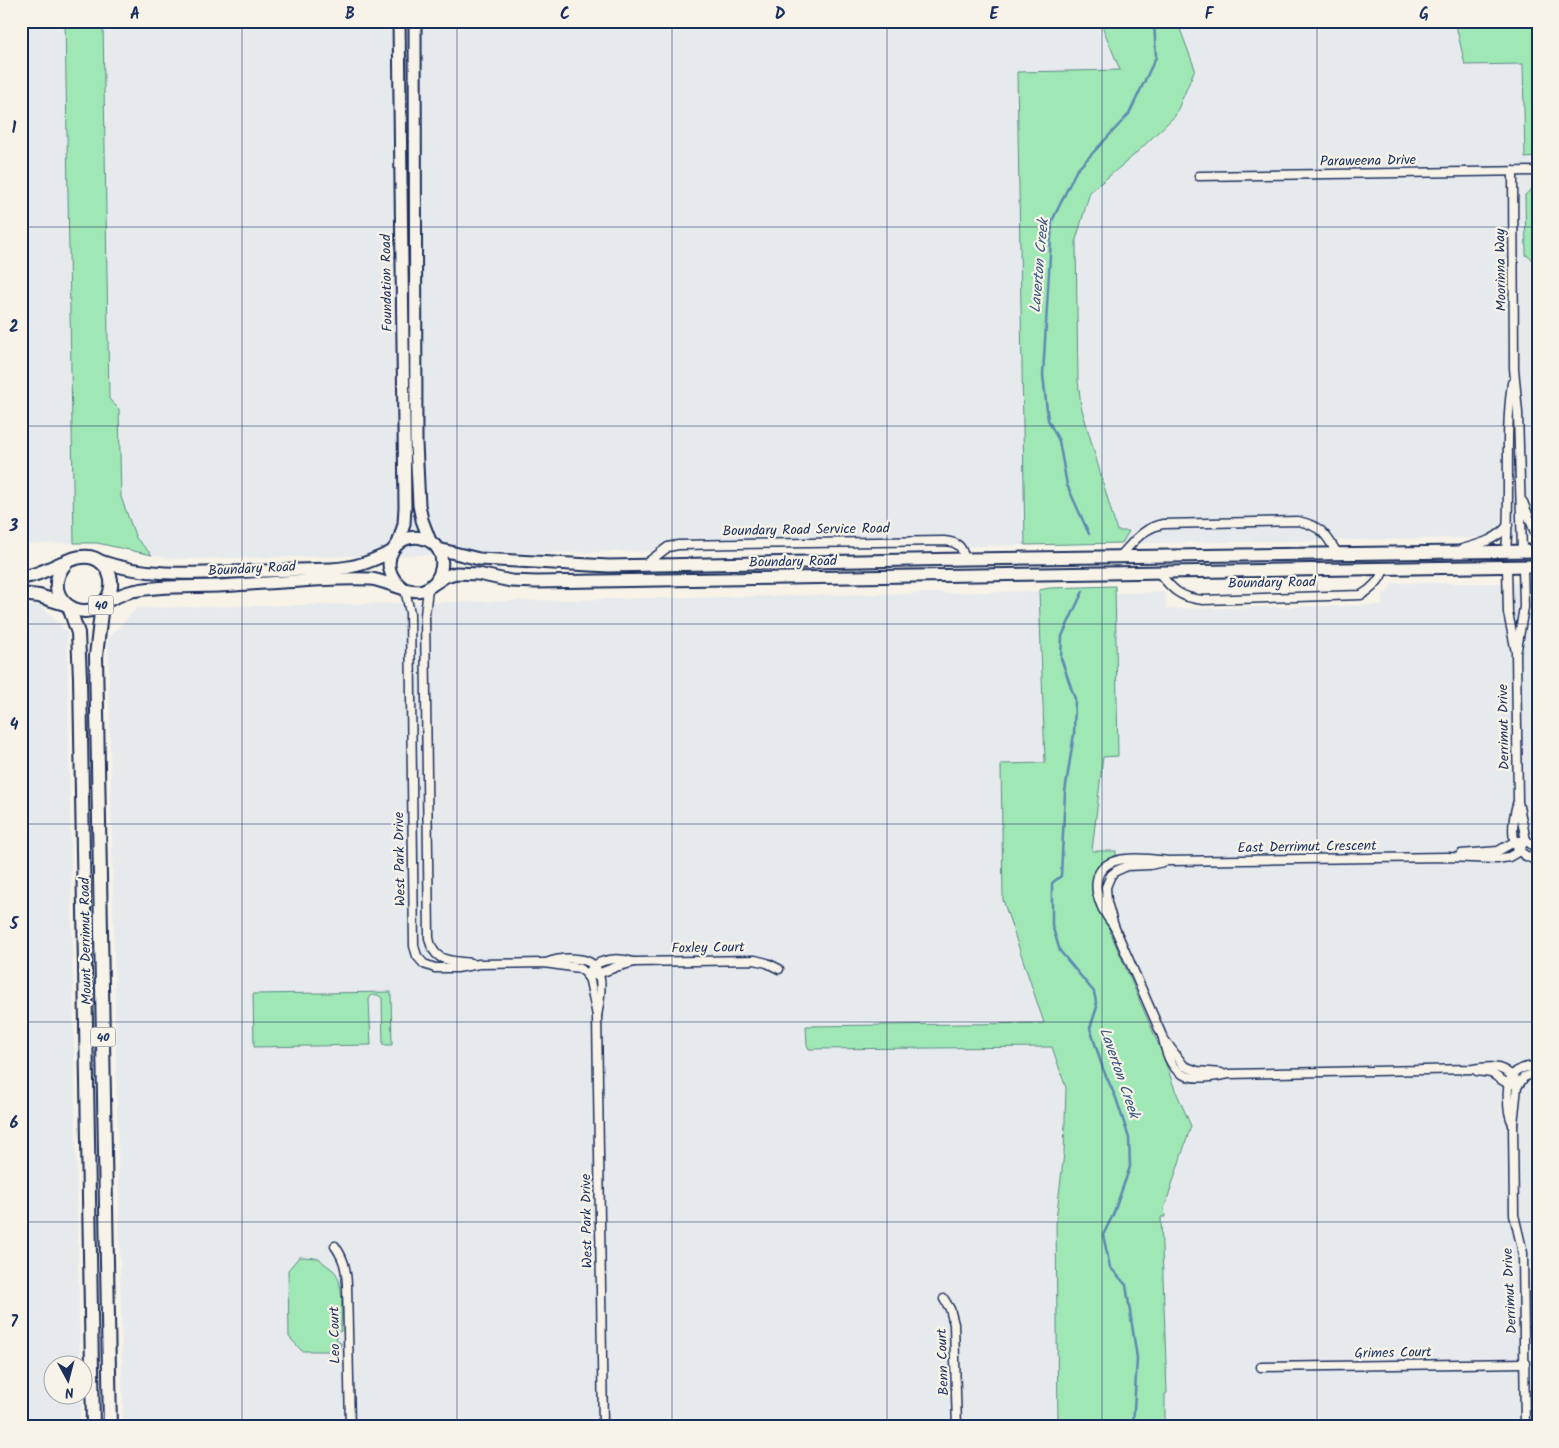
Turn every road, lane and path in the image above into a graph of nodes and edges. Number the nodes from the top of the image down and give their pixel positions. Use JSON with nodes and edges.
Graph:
{"nodes":[{"id":1,"x":399,"y":21,"type":"edge"},
{"id":2,"x":415,"y":21,"type":"edge"},
{"id":3,"x":1513,"y":171,"type":"junction"},
{"id":4,"x":1538,"y":171,"type":"edge"},
{"id":5,"x":1198,"y":176,"type":"dead end"},
{"id":6,"x":1514,"y":368,"type":"junction"},
{"id":7,"x":416,"y":443,"type":"junction"},
{"id":8,"x":404,"y":444,"type":"junction"},
{"id":9,"x":1520,"y":493,"type":"junction"},
{"id":10,"x":1508,"y":524,"type":"junction"},
{"id":11,"x":1538,"y":540,"type":"edge"},
{"id":12,"x":434,"y":545,"type":"junction"},
{"id":13,"x":394,"y":548,"type":"junction"},
{"id":14,"x":1450,"y":551,"type":"junction"},
{"id":15,"x":1506,"y":551,"type":"junction"},
{"id":16,"x":1522,"y":551,"type":"junction"},
{"id":17,"x":1538,"y":551,"type":"edge"},
{"id":18,"x":1337,"y":553,"type":"junction"},
{"id":19,"x":1364,"y":553,"type":"junction"},
{"id":20,"x":1119,"y":557,"type":"junction"},
{"id":21,"x":964,"y":559,"type":"junction"},
{"id":22,"x":100,"y":561,"type":"junction"},
{"id":23,"x":67,"y":562,"type":"junction"},
{"id":24,"x":643,"y":566,"type":"junction"},
{"id":25,"x":1538,"y":566,"type":"edge"},
{"id":26,"x":1506,"y":567,"type":"junction"},
{"id":27,"x":1523,"y":567,"type":"junction"},
{"id":28,"x":1384,"y":569,"type":"junction"},
{"id":29,"x":1158,"y":573,"type":"junction"},
{"id":30,"x":965,"y":576,"type":"junction"},
{"id":31,"x":21,"y":577,"type":"edge"},
{"id":32,"x":430,"y":587,"type":"junction"},
{"id":33,"x":404,"y":588,"type":"junction"},
{"id":34,"x":21,"y":594,"type":"edge"},
{"id":35,"x":103,"y":603,"type":"junction"},
{"id":36,"x":67,"y":605,"type":"junction"},
{"id":37,"x":1516,"y":652,"type":"junction"},
{"id":38,"x":412,"y":769,"type":"junction"},
{"id":39,"x":427,"y":774,"type":"junction"},
{"id":40,"x":412,"y":780,"type":"junction"},
{"id":41,"x":1518,"y":802,"type":"junction"},
{"id":42,"x":1526,"y":840,"type":"junction"},
{"id":43,"x":1514,"y":842,"type":"junction"},
{"id":44,"x":1538,"y":850,"type":"edge"},
{"id":45,"x":1519,"y":851,"type":"junction"},
{"id":46,"x":1447,"y":857,"type":"junction"},
{"id":47,"x":1538,"y":860,"type":"edge"},
{"id":48,"x":1168,"y":861,"type":"junction"},
{"id":49,"x":1114,"y":926,"type":"junction"},
{"id":50,"x":436,"y":955,"type":"junction"},
{"id":51,"x":635,"y":962,"type":"junction"},
{"id":52,"x":424,"y":964,"type":"junction"},
{"id":53,"x":479,"y":964,"type":"junction"},
{"id":54,"x":544,"y":964,"type":"junction"},
{"id":55,"x":595,"y":965,"type":"junction"},
{"id":56,"x":779,"y":969,"type":"dead end"},
{"id":57,"x":599,"y":974,"type":"junction"},
{"id":58,"x":587,"y":976,"type":"junction"},
{"id":59,"x":597,"y":1016,"type":"junction"},
{"id":60,"x":1538,"y":1066,"type":"edge"},
{"id":61,"x":1473,"y":1069,"type":"junction"},
{"id":62,"x":1538,"y":1072,"type":"edge"},
{"id":63,"x":1512,"y":1076,"type":"junction"},
{"id":64,"x":1519,"y":1083,"type":"junction"},
{"id":65,"x":1508,"y":1084,"type":"junction"},
{"id":66,"x":1513,"y":1124,"type":"junction"},
{"id":67,"x":335,"y":1246,"type":"dead end"},
{"id":68,"x":944,"y":1299,"type":"dead end"},
{"id":69,"x":1525,"y":1363,"type":"junction"},
{"id":70,"x":1261,"y":1367,"type":"dead end"},
{"id":71,"x":93,"y":1427,"type":"edge"},
{"id":72,"x":110,"y":1427,"type":"edge"},
{"id":73,"x":350,"y":1427,"type":"edge"},
{"id":74,"x":603,"y":1427,"type":"edge"},
{"id":75,"x":957,"y":1427,"type":"edge"},
{"id":76,"x":1525,"y":1427,"type":"edge"}],
"edges":[{"from":1,"to":8,"type":"main road","name":"Foundation Road"},
{"from":2,"to":7,"type":"main road","name":"Foundation Road"},
{"from":3,"to":4,"type":"street","name":"Paraweena Drive"},
{"from":3,"to":5,"type":"street","name":"Paraweena Drive"},
{"from":3,"to":6,"type":"street","name":"Moorinna Way"},
{"from":6,"to":9,"type":"street","name":"Moorinna Way"},
{"from":6,"to":10,"type":"street","name":"Moorinna Way"},
{"from":7,"to":8,"type":"main road"},
{"from":7,"to":12,"type":"main road","name":"Foundation Road"},
{"from":8,"to":13,"type":"main road","name":"Foundation Road"},
{"from":9,"to":11,"type":"street","name":"Moorinna Way"},
{"from":9,"to":16,"type":"street","name":"Moorinna Way"},
{"from":10,"to":14,"type":"street"},
{"from":10,"to":15,"type":"street","name":"Moorinna Way"},
{"from":12,"to":13,"type":"main road"},
{"from":12,"to":24,"type":"main road","name":"Boundary Road"},
{"from":12,"to":32,"type":"main road"},
{"from":13,"to":22,"type":"main road","name":"Boundary Road"},
{"from":13,"to":33,"type":"main road"},
{"from":14,"to":15,"type":"main road","name":"Boundary Road"},
{"from":14,"to":19,"type":"main road","name":"Boundary Road"},
{"from":15,"to":16,"type":"main road","name":"Boundary Road"},
{"from":15,"to":26,"type":"main road"},
{"from":16,"to":17,"type":"main road","name":"Boundary Road"},
{"from":16,"to":27,"type":"main road"},
{"from":18,"to":19,"type":"main road","name":"Boundary Road"},
{"from":18,"to":20,"type":"main road","name":"Boundary Road"},
{"from":18,"to":20,"type":"street"},
{"from":19,"to":28,"type":"main road"},
{"from":20,"to":21,"type":"main road","name":"Boundary Road"},
{"from":21,"to":24,"type":"main road","name":"Boundary Road"},
{"from":21,"to":24,"type":"street","name":"Boundary Road Service Road"},
{"from":21,"to":30,"type":"main road"},
{"from":22,"to":23,"type":"main road"},
{"from":22,"to":35,"type":"main road","number":"40"},
{"from":23,"to":31,"type":"main road"},
{"from":23,"to":36,"type":"main road","number":"40"},
{"from":25,"to":27,"type":"main road","name":"Boundary Road"},
{"from":26,"to":27,"type":"main road","name":"Boundary Road"},
{"from":26,"to":28,"type":"main road","name":"Boundary Road"},
{"from":26,"to":37,"type":"street","name":"Derrimut Drive"},
{"from":27,"to":37,"type":"street","name":"Derrimut Drive"},
{"from":28,"to":29,"type":"main road","name":"Boundary Road"},
{"from":28,"to":29,"type":"street","name":"Boundary Road"},
{"from":29,"to":30,"type":"main road","name":"Boundary Road"},
{"from":30,"to":32,"type":"main road","name":"Boundary Road"},
{"from":32,"to":33,"type":"main road"},
{"from":32,"to":39,"type":"street","name":"West Park Drive"},
{"from":33,"to":35,"type":"main road","name":"Boundary Road"},
{"from":33,"to":38,"type":"street","name":"West Park Drive"},
{"from":34,"to":36,"type":"main road","number":"40"},
{"from":35,"to":36,"type":"main road","number":"40"},
{"from":35,"to":72,"type":"main road","name":"Mount Derrimut Road","number":"40"},
{"from":36,"to":71,"type":"main road","name":"Mount Derrimut Road","number":"40"},
{"from":37,"to":41,"type":"street","name":"Derrimut Drive"},
{"from":38,"to":39,"type":"street"},
{"from":38,"to":40,"type":"street","name":"West Park Drive"},
{"from":39,"to":40,"type":"street"},
{"from":39,"to":50,"type":"street","name":"West Park Drive"},
{"from":40,"to":52,"type":"street","name":"West Park Drive"},
{"from":41,"to":42,"type":"street","name":"Derrimut Drive"},
{"from":41,"to":43,"type":"street","name":"Derrimut Drive"},
{"from":42,"to":43,"type":"street","name":"East Derrimut Crescent"},
{"from":42,"to":44,"type":"street"},
{"from":42,"to":45,"type":"street"},
{"from":43,"to":45,"type":"street","name":"Derrimut Drive"},
{"from":43,"to":46,"type":"street","name":"East Derrimut Crescent"},
{"from":45,"to":46,"type":"street","name":"East Derrimut Crescent"},
{"from":45,"to":47,"type":"street"},
{"from":46,"to":48,"type":"street","name":"East Derrimut Crescent"},
{"from":48,"to":49,"type":"street","name":"East Derrimut Crescent"},
{"from":48,"to":49,"type":"street","name":"East Derrimut Crescent"},
{"from":49,"to":61,"type":"street","name":"East Derrimut Crescent"},
{"from":50,"to":52,"type":"street"},
{"from":50,"to":53,"type":"street"},
{"from":51,"to":55,"type":"street","name":"Foxley Court"},
{"from":51,"to":56,"type":"street","name":"Foxley Court"},
{"from":51,"to":57,"type":"street","name":"Foxley Court"},
{"from":52,"to":53,"type":"street"},
{"from":53,"to":54,"type":"street"},
{"from":54,"to":55,"type":"street"},
{"from":54,"to":58,"type":"street"},
{"from":55,"to":57,"type":"street","name":"West Park Drive"},
{"from":55,"to":58,"type":"street"},
{"from":57,"to":58,"type":"street","name":"Foxley Court"},
{"from":57,"to":59,"type":"street","name":"West Park Drive"},
{"from":58,"to":59,"type":"street","name":"West Park Drive"},
{"from":59,"to":74,"type":"street","name":"West Park Drive"},
{"from":60,"to":63,"type":"street"},
{"from":61,"to":63,"type":"street","name":"East Derrimut Crescent"},
{"from":61,"to":65,"type":"street","name":"East Derrimut Crescent"},
{"from":62,"to":64,"type":"street"},
{"from":63,"to":64,"type":"street"},
{"from":63,"to":65,"type":"street","name":"Derrimut Drive"},
{"from":64,"to":65,"type":"street"},
{"from":64,"to":66,"type":"street","name":"Derrimut Drive"},
{"from":65,"to":66,"type":"street","name":"Derrimut Drive"},
{"from":66,"to":69,"type":"street","name":"Derrimut Drive"},
{"from":67,"to":73,"type":"street","name":"Leo Court"},
{"from":68,"to":75,"type":"street","name":"Benn Court"},
{"from":69,"to":70,"type":"street","name":"Grimes Court"},
{"from":69,"to":76,"type":"street","name":"Derrimut Drive"}]}
